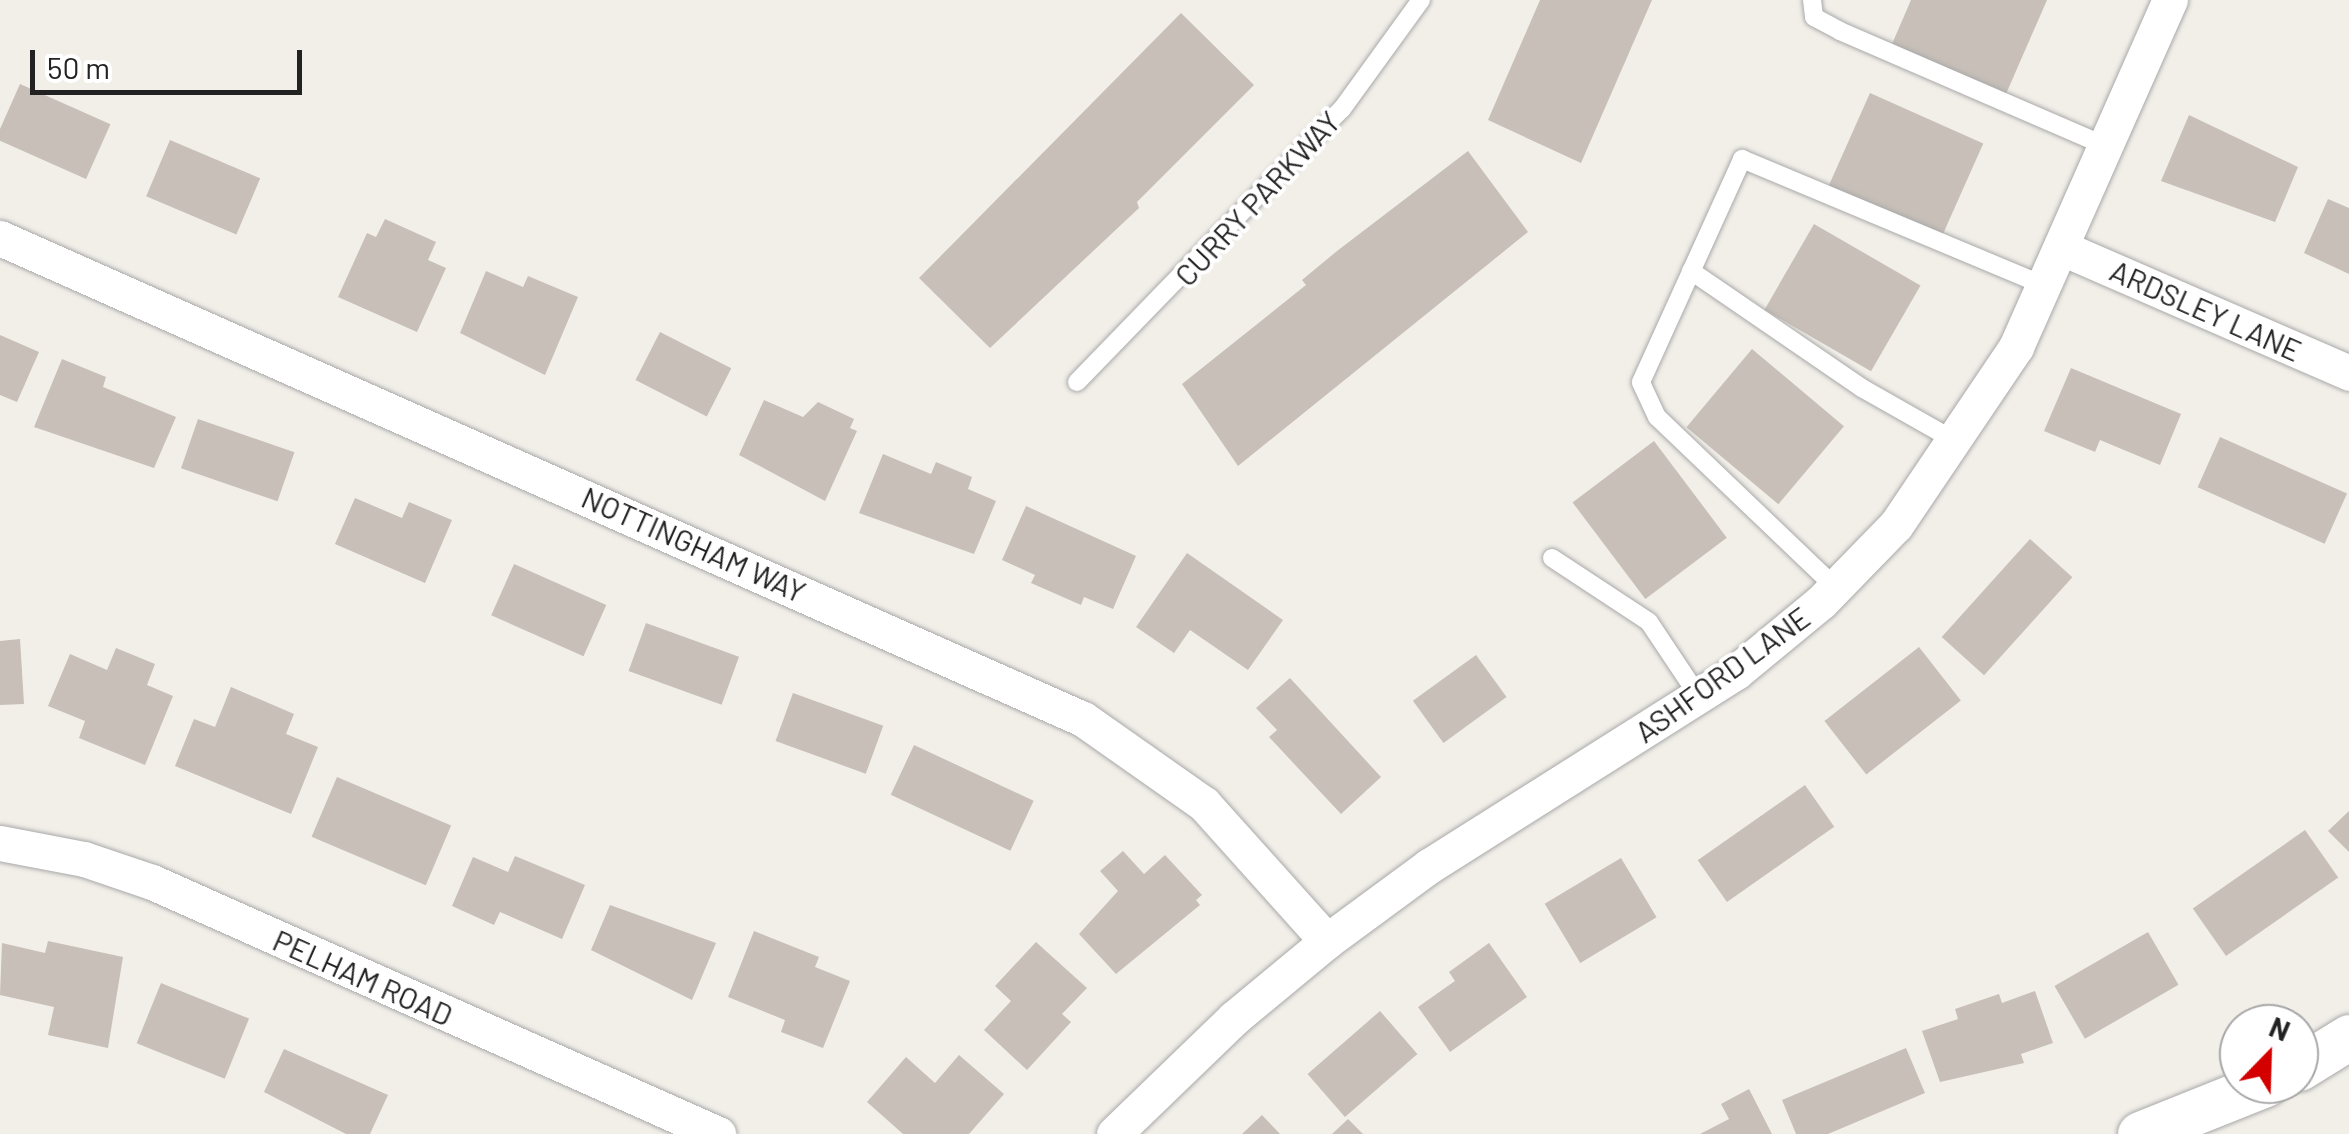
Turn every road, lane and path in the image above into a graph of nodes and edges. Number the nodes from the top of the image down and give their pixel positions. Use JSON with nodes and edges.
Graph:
{"nodes":[{"id":1,"x":1421,"y":0,"type":"edge"},
{"id":2,"x":1812,"y":0,"type":"edge"},
{"id":3,"x":2170,"y":0,"type":"edge"},
{"id":4,"x":2106,"y":146,"type":"junction"},
{"id":5,"x":0,"y":238,"type":"edge"},
{"id":6,"x":2062,"y":248,"type":"junction"},
{"id":7,"x":1691,"y":271,"type":"junction"},
{"id":8,"x":2045,"y":286,"type":"junction"},
{"id":9,"x":2349,"y":372,"type":"edge"},
{"id":10,"x":1077,"y":382,"type":"dead end"},
{"id":11,"x":1958,"y":442,"type":"junction"},
{"id":12,"x":1552,"y":558,"type":"dead end"},
{"id":13,"x":1835,"y":587,"type":"junction"},
{"id":14,"x":1698,"y":697,"type":"junction"},
{"id":15,"x":0,"y":843,"type":"edge"},
{"id":16,"x":1328,"y":941,"type":"junction"},
{"id":17,"x":2349,"y":1037,"type":"edge"},
{"id":18,"x":2319,"y":1056,"type":"edge"},
{"id":19,"x":2219,"y":1102,"type":"edge"},
{"id":20,"x":718,"y":1134,"type":"edge"},
{"id":21,"x":1114,"y":1134,"type":"edge"},
{"id":22,"x":2140,"y":1134,"type":"edge"}],
"edges":[{"from":1,"to":10,"type":"lane","name":"CURRY PARKWAY"},
{"from":2,"to":4,"type":"lane"},
{"from":3,"to":4,"type":"street","name":"ASHFORD LANE"},
{"from":4,"to":6,"type":"street","name":"ASHFORD LANE"},
{"from":5,"to":16,"type":"street","name":"NOTTINGHAM WAY"},
{"from":6,"to":8,"type":"street","name":"ASHFORD LANE"},
{"from":6,"to":9,"type":"street","name":"ARDSLEY LANE"},
{"from":7,"to":8,"type":"lane"},
{"from":7,"to":11,"type":"lane"},
{"from":7,"to":13,"type":"lane"},
{"from":8,"to":11,"type":"street","name":"ASHFORD LANE"},
{"from":11,"to":13,"type":"street","name":"ASHFORD LANE"},
{"from":12,"to":14,"type":"lane"},
{"from":13,"to":14,"type":"street","name":"ASHFORD LANE"},
{"from":14,"to":16,"type":"street","name":"ASHFORD LANE"},
{"from":15,"to":20,"type":"street","name":"PELHAM ROAD"},
{"from":16,"to":21,"type":"street","name":"ASHFORD LANE"},
{"from":17,"to":18,"type":"street"},
{"from":19,"to":22,"type":"street"}]}
